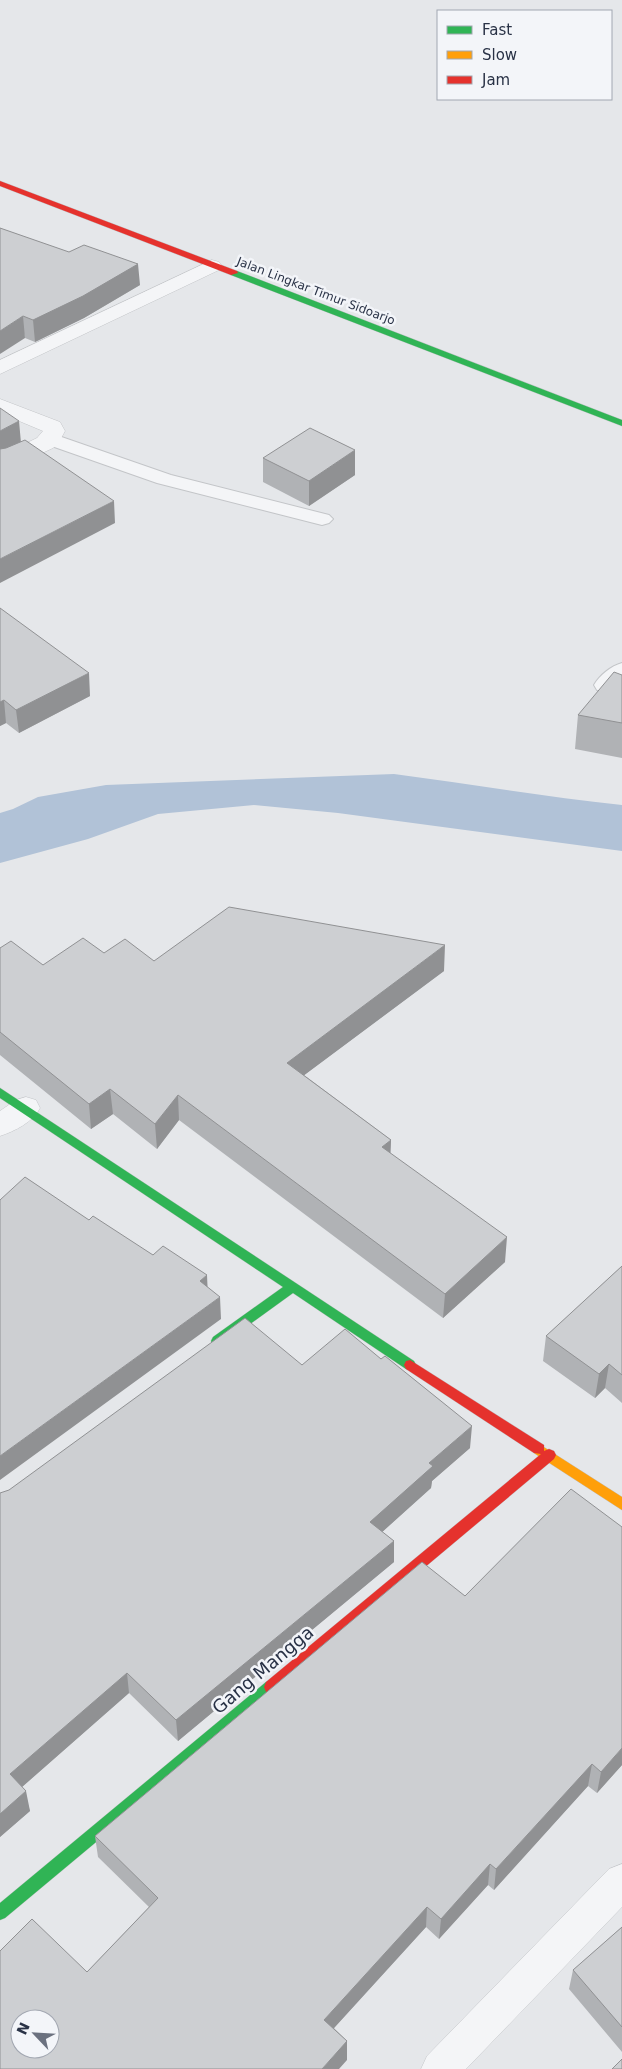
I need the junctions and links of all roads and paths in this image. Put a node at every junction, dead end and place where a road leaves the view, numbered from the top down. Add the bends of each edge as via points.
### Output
1 (0, 183) edge
2 (212, 266) junction
3 (0, 368) edge
4 (0, 405) edge
5 (622, 423) edge
6 (50, 440) junction
7 (0, 464) edge
8 (322, 519) dead end
9 (622, 670) edge
10 (605, 684) edge
11 (0, 1092) edge
12 (26, 1108) junction
13 (0, 1125) edge
14 (292, 1287) junction
15 (205, 1350) edge
16 (549, 1455) junction
17 (622, 1504) edge
18 (622, 1881) edge
19 (0, 1913) edge
20 (440, 2069) edge

1 - 2 street, Jalan Lingkar Timur Sidoarjo
2 - 3 street
2 - 5 street, Jalan Lingkar Timur Sidoarjo
4 - 6 street via 52,427 54,431
6 - 7 street
6 - 8 lane via 164,479
9 - 10 lane
11 - 12 street
12 - 13 street
12 - 14 street
14 - 15 street
14 - 16 street
16 - 17 street
16 - 19 street, Gang Mangga
18 - 20 street

